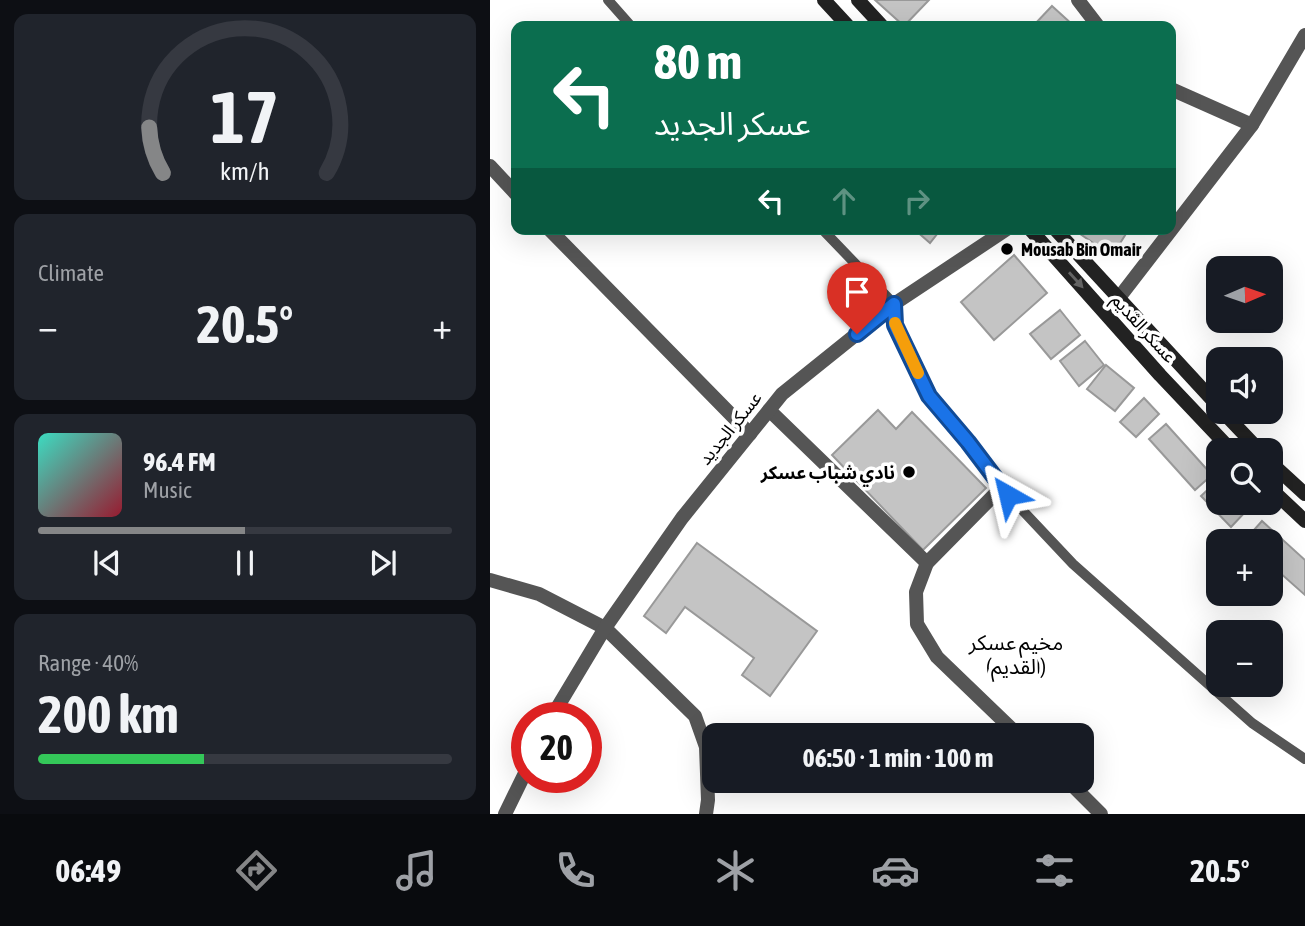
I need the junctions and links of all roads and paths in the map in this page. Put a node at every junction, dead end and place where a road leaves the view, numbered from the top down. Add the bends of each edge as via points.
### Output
1 (608, 0) edge
2 (824, 0) edge
3 (858, 0) edge
4 (1078, 0) edge
5 (627, 21) edge
6 (843, 21) edge
7 (877, 21) edge
8 (1094, 21) edge
9 (1305, 35) edge
10 (1176, 91) edge
11 (1252, 125) junction
12 (490, 166) edge
13 (511, 189) edge
14 (1176, 224) edge
15 (555, 235) edge
16 (828, 235) edge
17 (998, 235) edge
18 (1035, 235) edge
19 (1060, 235) edge
20 (1167, 235) edge
21 (1118, 299) junction
22 (894, 304) junction
23 (1206, 394) edge
24 (769, 410) junction
25 (1235, 424) edge
26 (750, 434) junction
27 (1220, 438) edge
28 (1248, 438) edge
29 (1283, 474) edge
30 (1002, 488) junction
31 (1305, 494) edge
32 (1283, 500) edge
33 (1305, 521) edge
34 (928, 563) junction
35 (490, 580) edge
36 (604, 628) junction
37 (560, 702) edge
38 (1006, 723) edge
39 (1305, 759) edge
40 (515, 793) edge
41 (1079, 793) edge
42 (505, 814) edge
43 (706, 814) edge
44 (1101, 814) edge

1 - 5 lane
2 - 6 street
3 - 7 street
4 - 8 street
9 - 11 street
10 - 11 street
11 - 14 street
12 - 13 street
15 - 26 street
16 - 22 lane
17 - 22 street, عسكر الجديد
18 -> 27 street, عسكر القديم
19 - 21 street, عسكر القديم
20 - 21 street
21 - 23 street, عسكر القديم
22 - 24 street, عسكر الجديد via 782,394
22 - 30 lane via 895,325 929,396
24 - 26 street, عسكر الجديد
24 - 34 street
25 - 28 street
26 - 36 street, عسكر الجديد via 682,518
29 - 31 street
30 - 34 street
30 - 39 lane via 1073,564 1252,723
32 - 33 street
34 - 38 street via 916,592 917,624 937,657
35 - 36 street via 538,594
36 - 37 street, عسكر الجديد
36 - 43 street via 695,716 706,747
40 - 42 street
41 - 44 street

